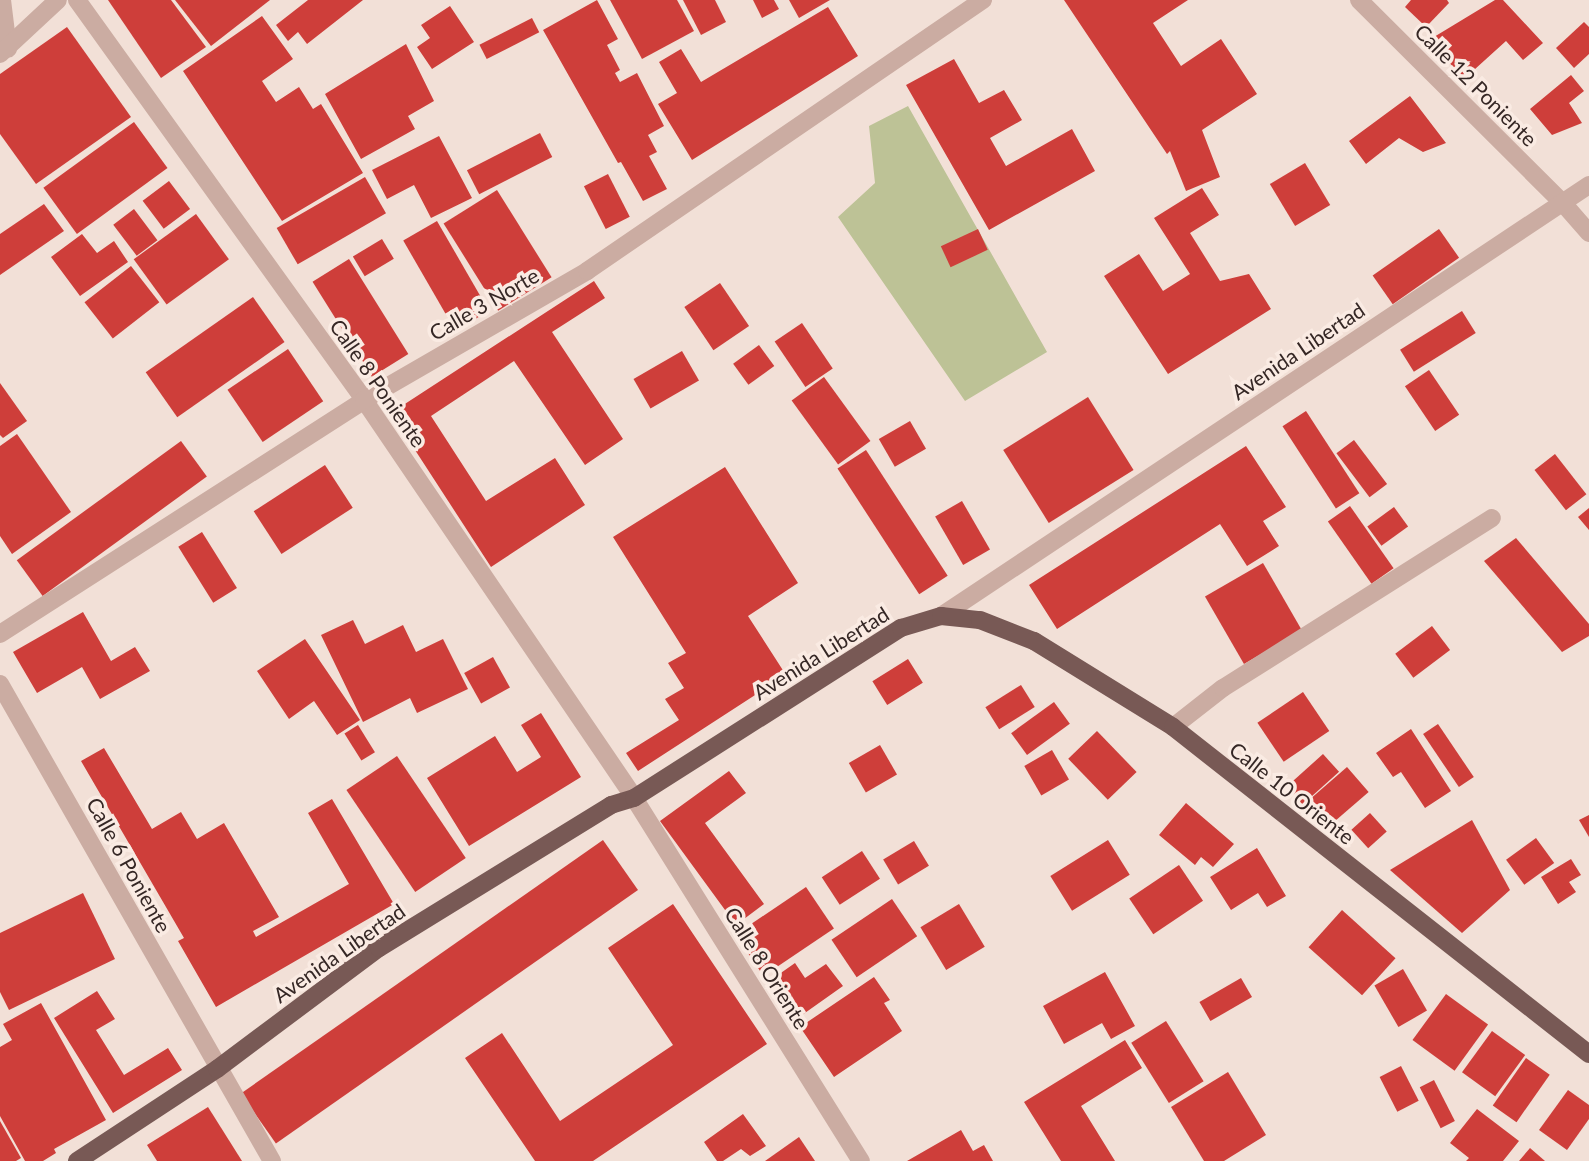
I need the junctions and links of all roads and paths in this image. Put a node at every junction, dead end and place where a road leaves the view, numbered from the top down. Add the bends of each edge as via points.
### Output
1 (2, 0) edge
2 (58, 0) edge
3 (77, 0) edge
4 (983, 0) edge
5 (1359, 0) edge
6 (4, 51) edge
7 (1589, 185) edge
8 (1562, 202) junction
9 (1589, 233) edge
10 (364, 400) junction
11 (1492, 518) dead end
12 (941, 616) junction
13 (0, 635) edge
14 (0, 684) edge
15 (1172, 727) junction
16 (634, 799) junction
17 (1589, 1054) edge
18 (217, 1069) junction
19 (77, 1161) edge
20 (272, 1161) edge
21 (861, 1161) edge

1 - 6 street
2 - 6 street
3 - 10 street, Calle 8 Poniente
4 - 10 street, Calle 3 Norte via 587,271
5 - 8 street, Calle 12 Poniente
7 - 8 street, Avenida Libertad
8 - 9 street, Calle 12 Poniente
8 - 12 street, Avenida Libertad
10 - 13 street, Calle 3 Norte
10 - 16 street, Calle 8 Poniente
11 - 15 street via 1223,688
12 - 15 main road, Calle 10 Oriente via 980,620 1034,641
12 - 16 main road, Avenida Libertad via 901,628
14 - 18 street, Calle 6 Poniente
15 - 17 main road, Calle 10 Oriente
16 - 18 main road, Avenida Libertad via 611,806 379,948
16 - 21 street, Calle 8 Oriente
18 - 19 main road, Avenida Libertad
18 - 20 street, Calle 6 Poniente

